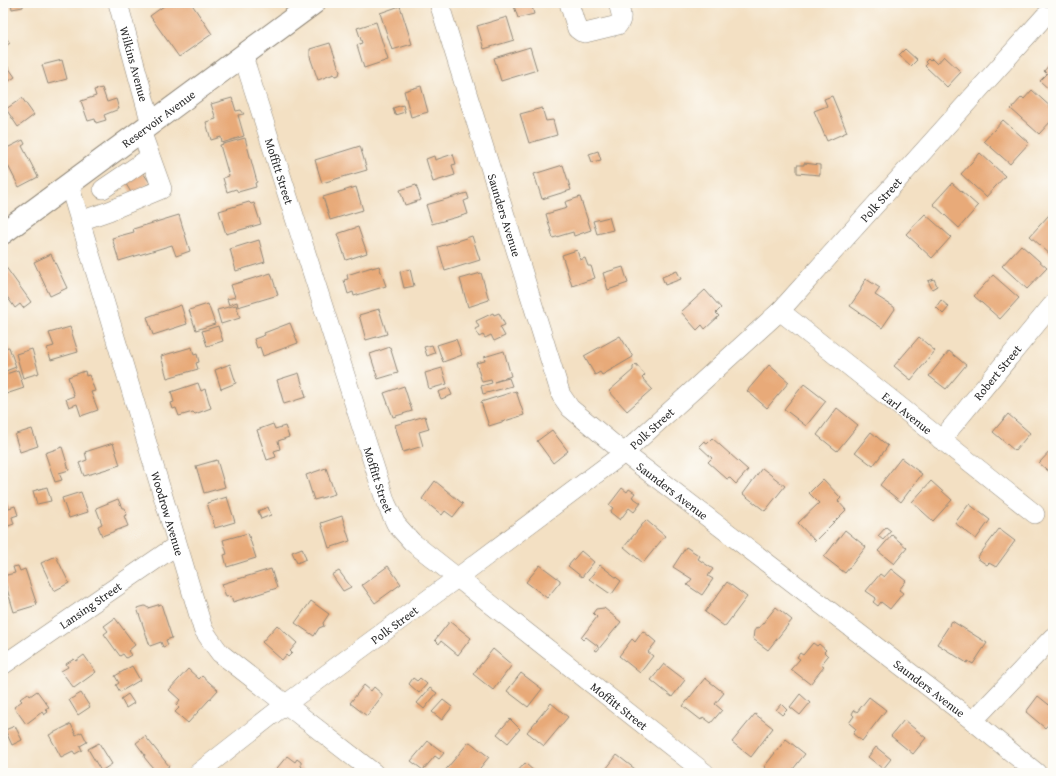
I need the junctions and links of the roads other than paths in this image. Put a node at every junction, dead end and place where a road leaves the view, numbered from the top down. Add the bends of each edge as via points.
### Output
1 (118, 3) edge
2 (314, 3) edge
3 (439, 3) edge
4 (569, 3) edge
5 (618, 3) edge
6 (1046, 16) dead end
7 (242, 56) junction
8 (146, 128) junction
9 (150, 157) junction
10 (94, 165) junction
11 (69, 184) junction
12 (103, 189) junction
13 (109, 211) junction
14 (80, 221) junction
15 (4, 231) edge
16 (1053, 304) edge
17 (780, 311) junction
18 (942, 440) junction
19 (624, 453) junction
20 (1035, 514) dead end
21 (177, 545) junction
22 (457, 578) junction
23 (1053, 638) edge
24 (3, 665) edge
25 (286, 704) junction
26 (973, 721) junction
27 (198, 773) edge
28 (374, 773) edge
29 (705, 773) edge
30 (1037, 773) edge

1 - 8 street, Wilkins Avenue
2 - 7 main road, Reservoir Avenue
3 - 19 street, Saunders Avenue via 561,395 570,408
4 - 5 street via 577,28 585,33 618,25 621,15
6 - 17 street, Polk Street
7 - 8 main road, Reservoir Avenue
7 - 22 street, Moffitt Street via 386,503 396,524 412,542
8 - 9 street, Wilkins Avenue
8 - 10 main road, Reservoir Avenue
9 - 12 street
9 - 13 street, Wilkins Avenue via 162,188
10 - 11 main road, Reservoir Avenue
10 - 12 street
11 - 14 street, Woodrow Avenue
11 - 15 main road, Reservoir Avenue
12 - 13 street
13 - 14 street
14 - 21 street, Woodrow Avenue
16 - 18 street, Robert Street
17 - 18 street, Earl Avenue
17 - 19 street, Polk Street
18 - 20 street, Earl Avenue
19 - 22 street, Polk Street
19 - 26 street, Saunders Avenue
21 - 24 street, Lansing Street
21 - 25 street, Woodrow Avenue via 198,616 211,641 220,653
22 - 25 street, Polk Street
22 - 29 street, Moffitt Street
23 - 26 street
25 - 27 street, Polk Street
25 - 28 street, Woodrow Avenue
26 - 30 street, Saunders Avenue

